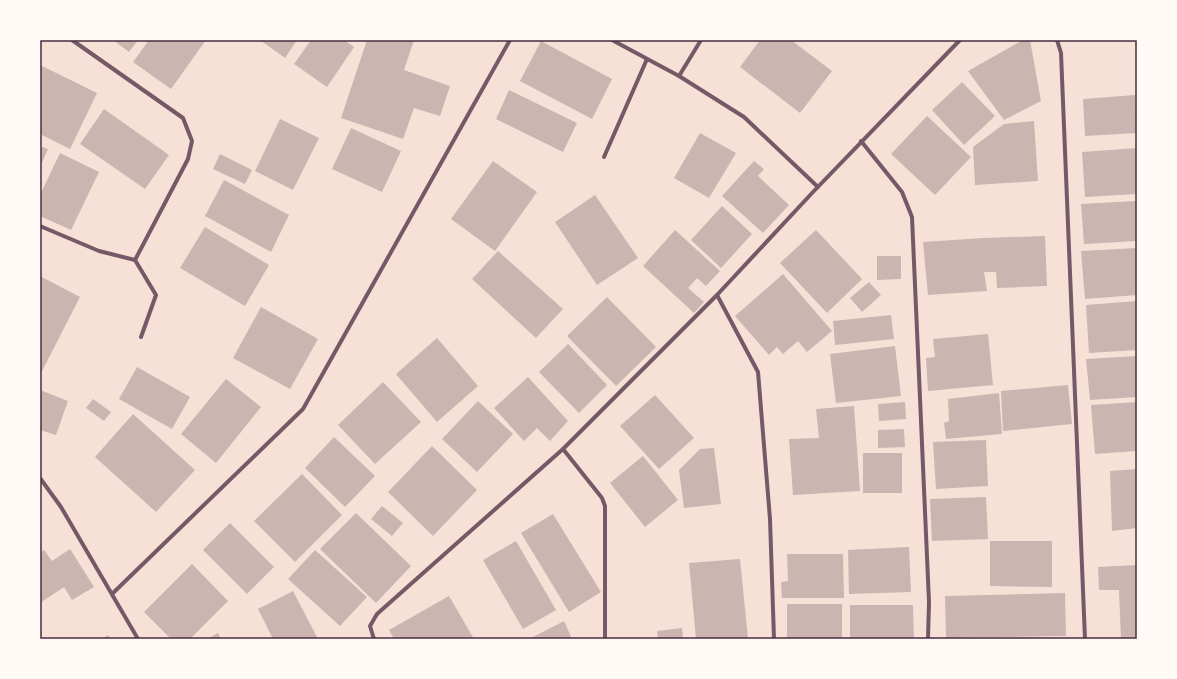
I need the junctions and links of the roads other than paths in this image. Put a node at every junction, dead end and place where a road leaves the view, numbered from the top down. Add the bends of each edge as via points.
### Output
1 (72, 40) edge
2 (510, 40) edge
3 (612, 40) edge
4 (701, 40) edge
5 (960, 40) edge
6 (1057, 40) edge
7 (646, 59) junction
8 (679, 76) junction
9 (861, 141) junction
10 (604, 157) dead end
11 (818, 187) junction
12 (40, 226) edge
13 (135, 260) junction
14 (717, 294) junction
15 (141, 337) dead end
16 (563, 448) junction
17 (40, 478) edge
18 (113, 593) junction
19 (138, 639) edge
20 (374, 639) edge
21 (605, 639) edge
22 (774, 639) edge
23 (928, 639) edge
24 (1085, 639) edge

1 - 13 street via 183,118 192,141 188,160
2 - 18 street via 303,409
3 - 7 street
4 - 8 street
5 - 9 street
6 - 24 street via 1061,53
7 - 8 street
7 - 10 street
8 - 11 street via 744,117
9 - 11 street
9 - 23 street via 902,192 912,217
11 - 14 street
12 - 13 street via 99,251
13 - 15 street via 156,295
14 - 16 street
14 - 22 street via 758,372 770,519
16 - 20 street via 377,614 370,626
16 - 21 street via 602,498 605,506
17 - 18 street via 62,507
18 - 19 street

